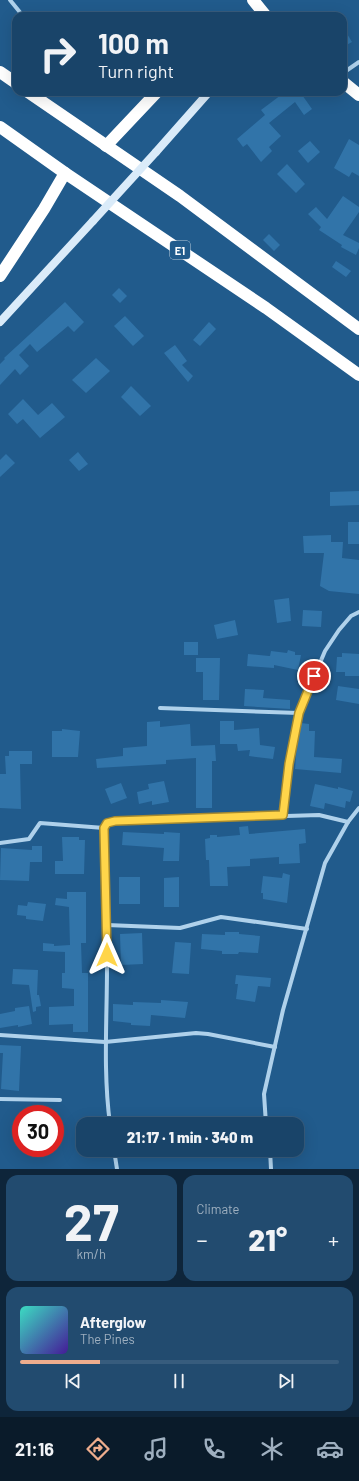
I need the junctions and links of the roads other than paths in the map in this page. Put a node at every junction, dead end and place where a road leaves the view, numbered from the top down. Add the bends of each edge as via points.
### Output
1 (10, 0) edge
2 (253, 0) edge
3 (20, 12) edge
4 (263, 12) edge
5 (359, 62) edge
6 (347, 70) edge
7 (0, 72) edge
8 (12, 80) edge
9 (347, 85) edge
10 (359, 95) edge
11 (34, 96) edge
12 (153, 96) edge
13 (205, 96) edge
14 (0, 128) edge
15 (106, 146) junction
16 (65, 173) junction
17 (0, 276) edge
18 (0, 322) edge
19 (359, 329) edge
20 (359, 375) edge
21 (359, 612) edge
22 (160, 708) dead end
23 (299, 713) junction
24 (359, 808) edge
25 (283, 815) junction
26 (348, 822) junction
27 (104, 828) junction
28 (0, 842) edge
29 (107, 925) junction
30 (306, 929) junction
31 (0, 1035) edge
32 (105, 1042) junction
33 (275, 1048) junction
34 (0, 1099) edge
35 (60, 1100) dead end
36 (109, 1117) edge
37 (266, 1117) edge
38 (115, 1157) edge
39 (270, 1157) edge
40 (117, 1169) edge
41 (271, 1169) edge

1 - 3 street
2 - 4 highway
5 - 6 street
7 - 8 highway
9 - 10 highway
11 - 15 highway
12 - 15 highway
13 - 18 main road, bridge
14 - 16 highway, E1
15 - 19 highway via 180,196
16 - 17 highway
16 - 20 highway, E1 via 266,308
21 - 23 street via 351,616 325,651
22 - 23 street
23 - 25 street
24 - 26 street
25 - 26 street via 319,816
25 - 27 street via 115,821 107,823
26 - 30 street via 325,863
27 - 28 street via 40,823 29,839
27 - 29 street
29 - 30 street via 180,928 221,917
29 - 32 street
30 - 33 street
31 - 32 street
32 - 33 street via 196,1033
32 - 36 street
33 - 37 street via 264,1094
34 - 35 street
38 - 40 street
39 - 41 street

